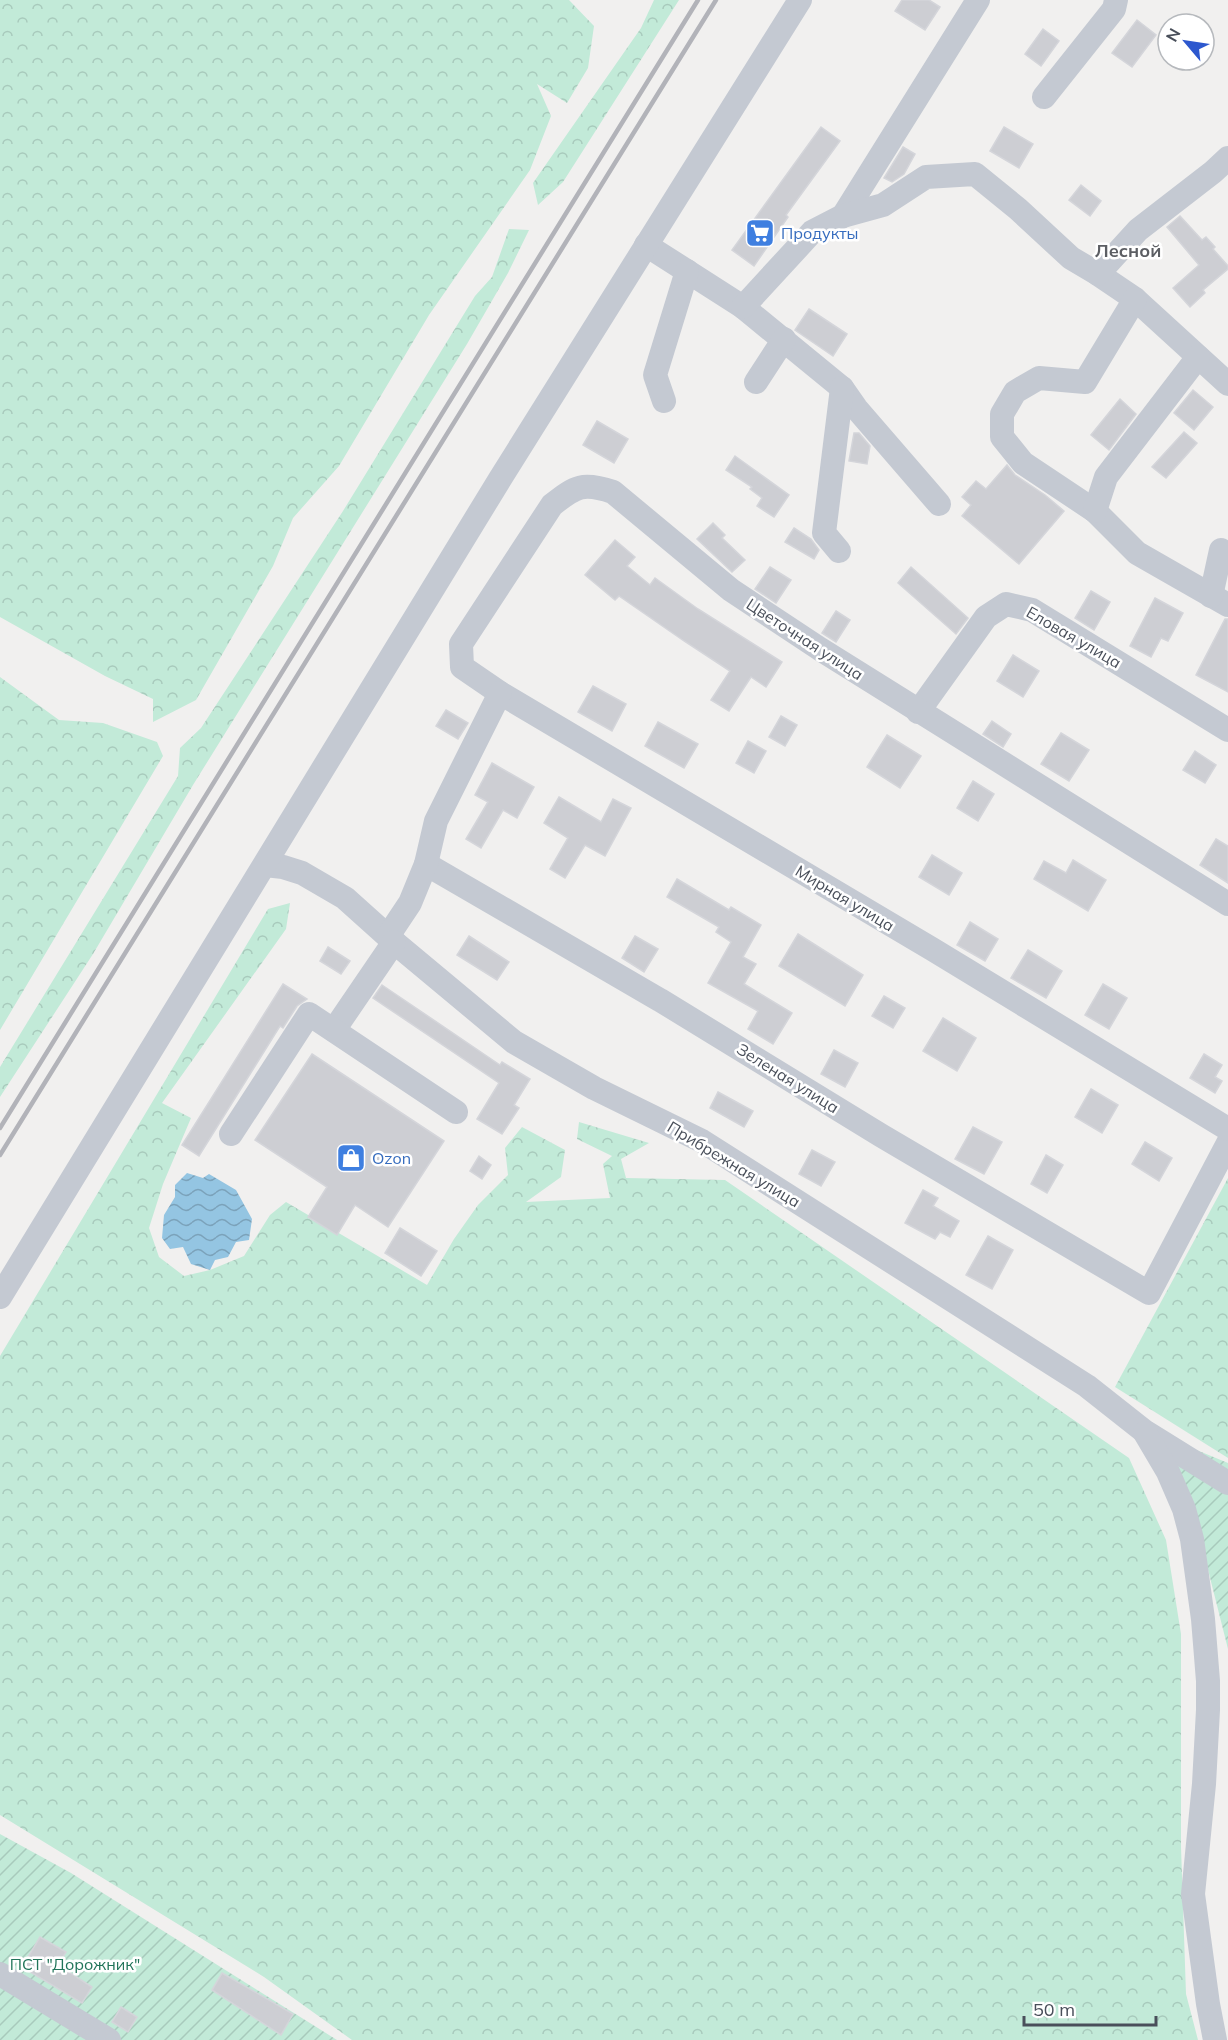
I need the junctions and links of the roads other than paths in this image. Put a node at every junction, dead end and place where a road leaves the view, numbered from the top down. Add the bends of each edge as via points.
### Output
1 (800, 0) edge
2 (978, 0) edge
3 (1116, 0) edge
4 (1044, 97) dead end
5 (1228, 158) edge
6 (843, 216) junction
7 (646, 244) junction
8 (687, 271) junction
9 (1098, 274) junction
10 (1135, 299) junction
11 (743, 307) junction
12 (784, 339) junction
13 (1198, 357) junction
14 (756, 382) dead end
15 (1228, 384) edge
16 (842, 388) junction
17 (664, 401) dead end
18 (939, 504) dead end
19 (1095, 511) junction
20 (1221, 550) dead end
21 (839, 551) dead end
22 (1220, 600) edge
23 (462, 667) joint
24 (500, 693) junction
25 (918, 712) junction
26 (1228, 730) edge
27 (426, 864) junction
28 (265, 865) junction
29 (1228, 904) edge
30 (391, 939) junction
31 (334, 1030) junction
32 (456, 1112) dead end
33 (1228, 1129) edge
34 (231, 1134) dead end
35 (1228, 1143) edge
36 (0, 1297) edge
37 (1144, 1431) junction
38 (1228, 1483) edge
39 (1218, 1680) edge
40 (0, 1974) edge
41 (109, 2040) edge
42 (1215, 2040) edge

1 - 7 street
2 - 6 street
3 - 4 street via 1114,9
5 - 9 street via 1138,230
6 - 9 street via 883,205 926,177 975,174 1071,258
6 - 11 street via 812,232
7 - 8 street
7 - 28 street
8 - 11 street
8 - 17 street via 655,375
9 - 10 street
10 - 13 street
10 - 19 street via 1085,382 1039,378 1015,392 1002,414 1002,436 1023,462
11 - 12 street
12 - 14 street
12 - 16 street
13 - 15 street
13 - 19 street via 1106,477
16 - 18 street
16 - 21 street via 824,533
19 - 22 street via 1137,552
20 - 22 street
23 - 24 street, Мирная улица
23 - 25 street, Цветочная улица via 461,644 552,505 572,489 594,486 613,492 731,590
24 - 27 street via 436,821
24 - 33 street, Мирная улица
25 - 26 street, Еловая улица via 986,617 1006,604 1032,610
25 - 29 street, Цветочная улица
27 - 30 street
27 - 35 street, Зеленая улица via 1149,1293
28 - 30 street, Прибрежная улица via 302,873 328,887
28 - 36 street
30 - 31 street
30 - 37 street, Прибрежная улица via 514,1042 594,1088 702,1142 1087,1386
31 - 32 street
31 - 34 street via 309,1014
37 - 38 street
37 - 39 street via 1184,1509
39 - 42 street via 1193,1894
40 - 41 street

